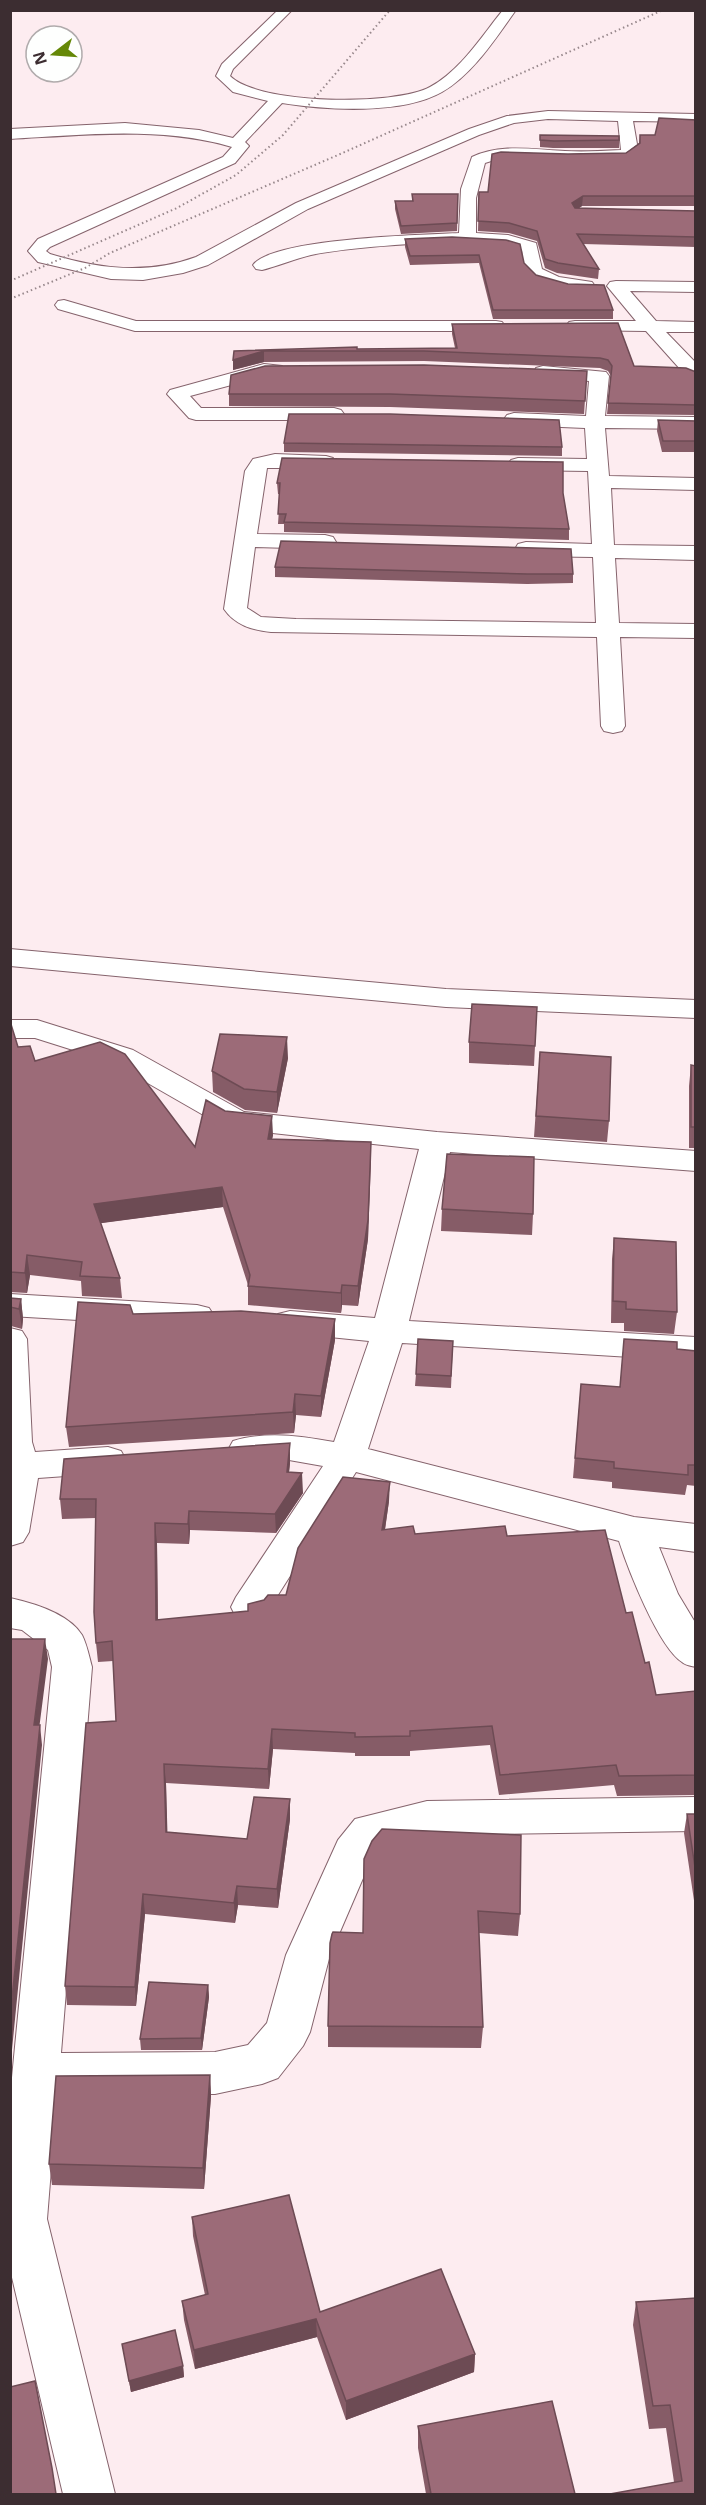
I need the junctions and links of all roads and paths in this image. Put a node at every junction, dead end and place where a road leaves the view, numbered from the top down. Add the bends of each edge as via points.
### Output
1 (286, 10) edge
2 (510, 10) edge
3 (278, 99) junction
4 (625, 116) junction
5 (696, 118) edge
6 (474, 132) junction
7 (10, 134) edge
8 (236, 143) junction
9 (501, 153) junction
10 (468, 238) junction
11 (262, 265) dead end
12 (616, 286) junction
13 (696, 287) edge
14 (64, 305) dead end
15 (519, 326) edge
16 (555, 326) edge
17 (651, 326) junction
18 (696, 327) edge
19 (297, 370) edge
20 (524, 372) edge
21 (696, 375) edge
22 (356, 415) edge
23 (492, 418) edge
24 (595, 422) junction
25 (696, 423) edge
26 (340, 462) edge
27 (496, 464) edge
28 (599, 473) junction
29 (696, 484) edge
30 (244, 540) junction
31 (340, 543) edge
32 (507, 548) edge
33 (603, 551) junction
34 (696, 553) edge
35 (609, 629) junction
36 (696, 631) edge
37 (613, 726) dead end
38 (10, 957) edge
39 (696, 1009) edge
40 (10, 1029) edge
41 (437, 1141) junction
42 (696, 1161) edge
43 (10, 1305) edge
44 (223, 1317) edge
45 (258, 1319) edge
46 (389, 1331) junction
47 (10, 1340) edge
48 (696, 1349) edge
49 (208, 1453) edge
50 (347, 1457) junction
51 (138, 1458) edge
52 (16, 1466) edge
53 (634, 1531) junction
54 (10, 1532) edge
55 (696, 1538) edge
56 (250, 1607) edge
57 (10, 1613) edge
58 (696, 1652) edge
59 (696, 1814) edge
60 (36, 2074) junction
61 (17, 2219) edge
62 (89, 2494) edge

1 - 3 street via 227,67 223,76 233,87
2 - 3 street via 463,68 434,91 409,100 380,102
3 - 8 street
4 - 5 street
4 - 6 street via 526,116
4 - 9 street via 630,150 625,155
6 - 8 street via 302,206 183,268 143,275 111,274 44,258 37,251 44,243 89,221 229,160 241,146
6 - 9 street
7 - 8 street via 125,128
9 - 10 street via 478,160 473,170 466,208
10 - 11 street via 348,245 286,255
10 - 12 street via 530,247 532,267 548,279 576,286
12 - 13 street
12 - 17 street
14 - 15 street via 135,326
16 - 17 street
17 - 18 street
17 - 21 street
19 - 22 street via 264,370 177,394 196,414
20 - 24 street via 599,376
23 - 24 street
24 - 25 street
24 - 28 street
26 - 30 street via 260,463 255,471
27 - 28 street
28 - 29 street
28 - 33 street
30 - 31 street
30 - 35 street via 235,609 243,619 258,624
32 - 33 street
33 - 34 street
33 - 35 street
35 - 36 street
35 - 37 street
38 - 39 street via 446,998
40 - 41 street via 37,1029 122,1056 237,1121
41 - 42 street
41 - 46 street
43 - 44 street
45 - 46 street
46 - 48 street
46 - 50 street
47 - 52 street
49 - 50 street via 289,1448
50 - 53 street
50 - 56 street
51 - 52 street
52 - 54 street
53 - 55 street
53 - 58 street via 654,1587
57 - 60 street via 33,1618 66,1642 72,1667
59 - 60 street via 427,1818 370,1830 353,1852 308,1955 287,2032 262,2063 215,2073
60 - 61 street
61 - 62 street

